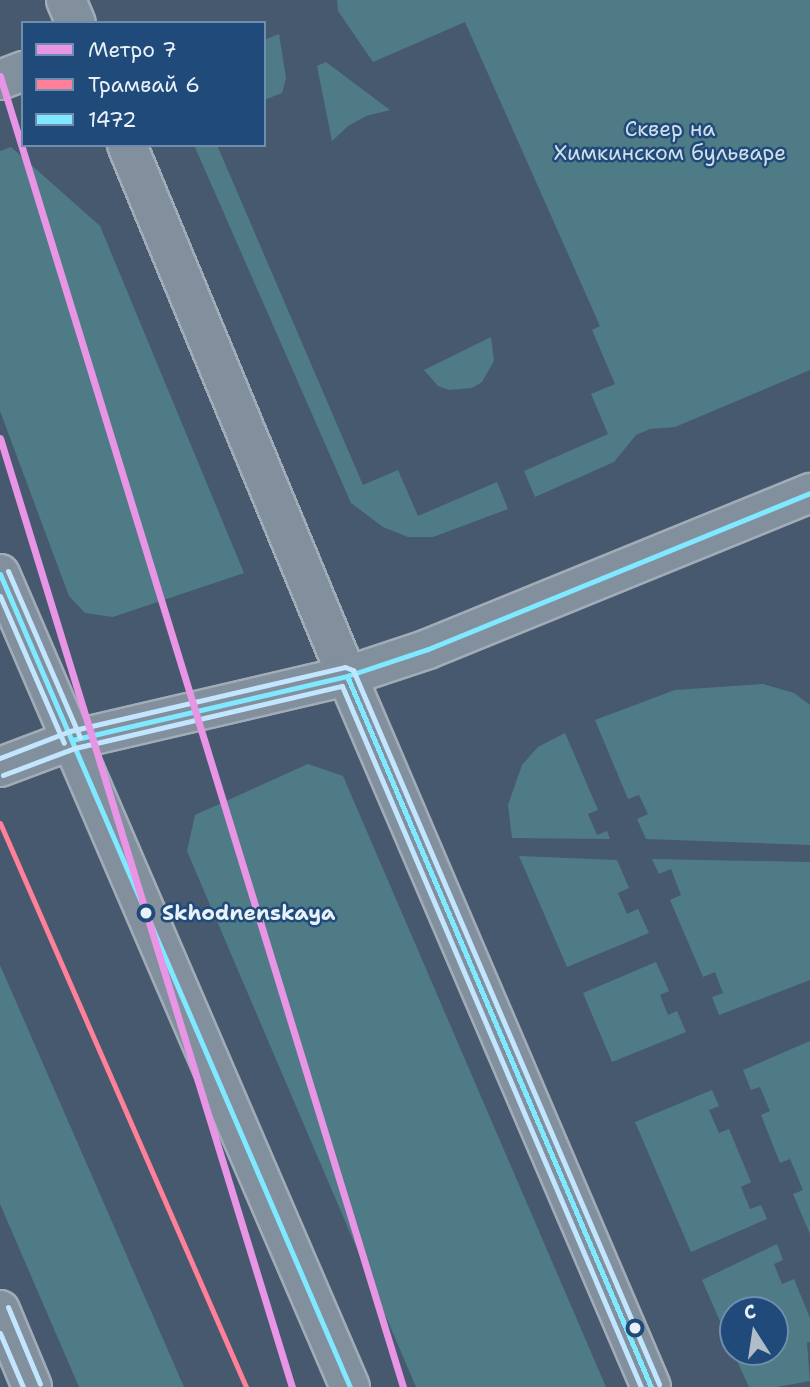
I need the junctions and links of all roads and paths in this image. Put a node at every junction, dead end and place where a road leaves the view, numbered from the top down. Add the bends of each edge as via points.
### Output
1 (66, 0) edge
2 (75, 21) edge
3 (21, 72) edge
4 (0, 80) edge
5 (128, 147) edge
6 (810, 493) edge
7 (0, 574) edge
8 (347, 676) junction
9 (72, 740) junction
10 (0, 767) edge
11 (0, 1310) edge
12 (32, 1387) edge
13 (350, 1387) edge
14 (651, 1387) edge

1 - 2 main road
3 - 4 main road
5 - 8 main road
6 - 8 main road via 428,649
7 - 9 main road
8 - 9 main road
8 - 14 main road
9 - 10 main road
9 - 13 main road
11 - 12 main road

